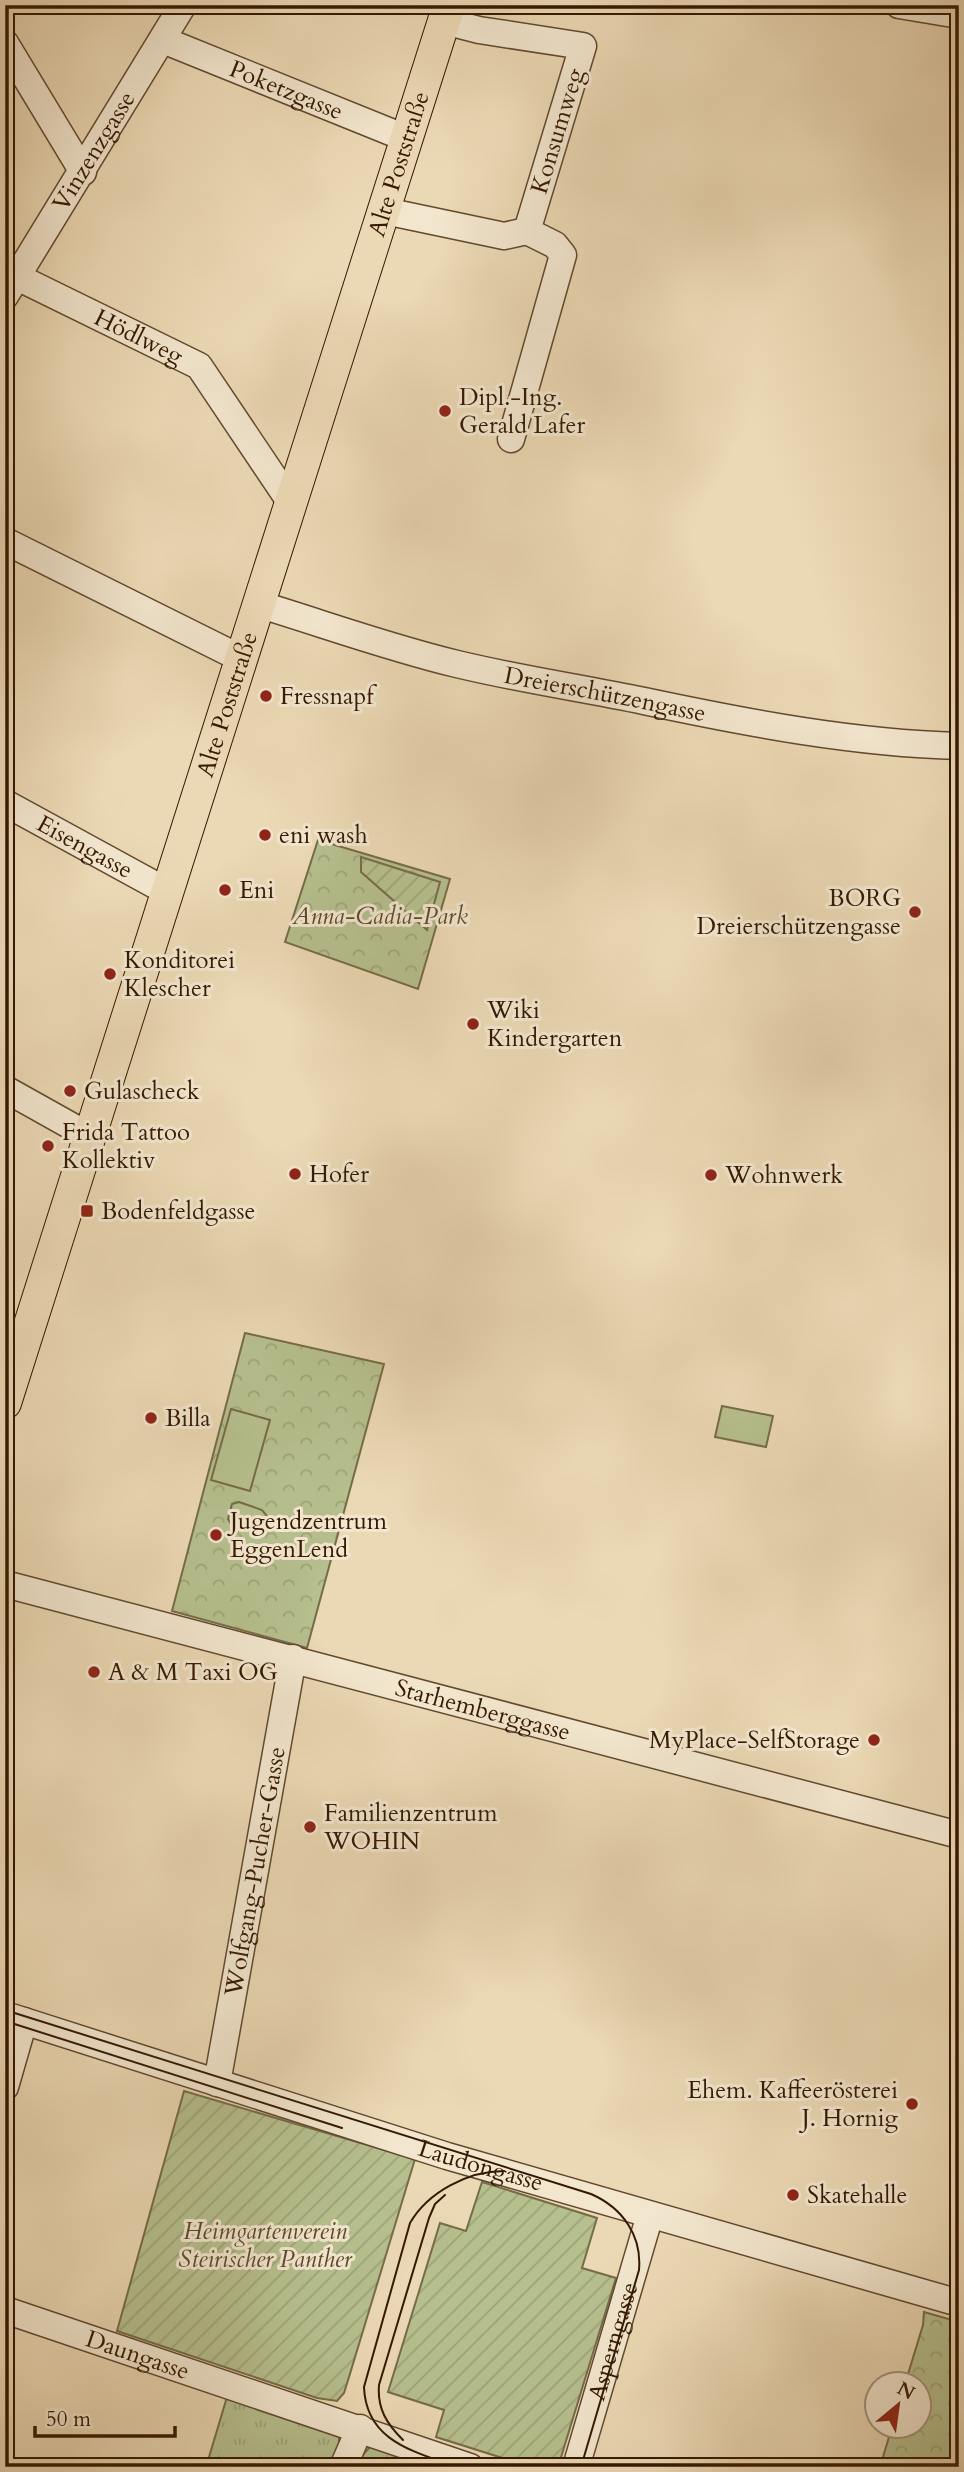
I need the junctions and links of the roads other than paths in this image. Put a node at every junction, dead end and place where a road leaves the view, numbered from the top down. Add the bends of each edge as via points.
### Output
1 (183, 5) edge
2 (899, 5) edge
3 (447, 13) edge
4 (959, 15) edge
5 (163, 40) junction
6 (5, 43) edge
7 (408, 139) junction
8 (83, 172) junction
9 (385, 211) junction
10 (527, 231) junction
11 (9, 281) edge
12 (511, 439) dead end
13 (291, 503) junction
14 (5, 541) edge
15 (258, 604) junction
16 (242, 659) junction
17 (959, 746) edge
18 (5, 803) edge
19 (166, 891) junction
20 (5, 1089) edge
21 (89, 1136) junction
22 (5, 1403) edge
23 (5, 1584) edge
24 (293, 1658) junction
25 (959, 1835) edge
26 (15, 2018) edge
27 (217, 2084) junction
28 (5, 2087) edge
29 (650, 2215) junction
30 (959, 2303) edge
31 (5, 2310) edge
32 (360, 2428) junction
33 (343, 2467) edge
34 (470, 2467) edge
35 (576, 2467) edge

1 - 5 street, Vinzenzgasse
2 - 4 street
3 - 7 main road, Alte Poststraße
3 - 10 street, Konsumweg via 479,30 583,46
5 - 7 street, Poketzgasse
5 - 8 street, Vinzenzgasse
6 - 8 street
7 - 9 main road, Alte Poststraße
8 - 11 street, Vinzenzgasse
9 - 10 street via 504,236
9 - 13 main road, Alte Poststraße
10 - 12 street via 563,255
11 - 13 street, Hödlweg via 199,366
13 - 15 main road, Alte Poststraße
14 - 16 street
15 - 16 main road, Alte Poststraße
15 - 17 street, Dreierschützengasse via 453,663 537,683 576,686 816,733 897,744
16 - 19 main road, Alte Poststraße
18 - 19 street, Eisengasse
19 - 21 main road, Alte Poststraße
20 - 21 street
21 - 22 main road, Alte Poststraße
23 - 24 street, Starhemberggasse
24 - 25 street, Starhemberggasse
24 - 27 street, Wolfgang-Pucher-Gasse
26 - 27 street, Laudongasse
26 - 28 street
27 - 29 street, Laudongasse
29 - 30 street, Laudongasse
29 - 35 street, Asperngasse
31 - 32 street, Daungasse
32 - 33 street
32 - 34 street, Daungasse

